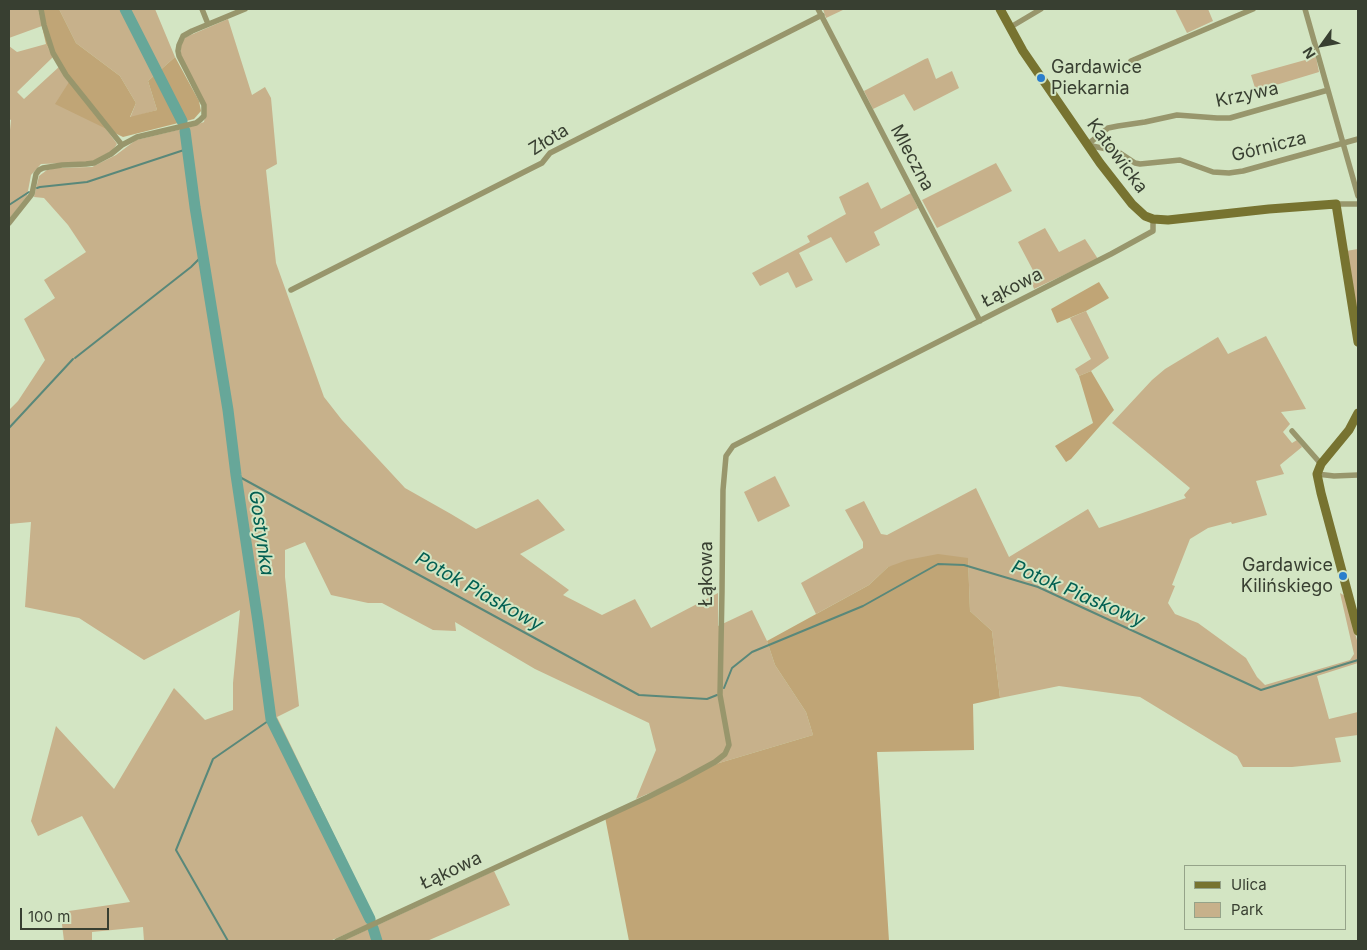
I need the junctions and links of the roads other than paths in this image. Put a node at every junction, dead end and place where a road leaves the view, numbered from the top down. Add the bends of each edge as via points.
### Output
1 (41, 9) edge
2 (202, 9) edge
3 (246, 9) edge
4 (818, 9) edge
5 (1000, 9) edge
6 (1041, 9) edge
7 (1253, 9) edge
8 (1305, 9) edge
9 (822, 15) junction
10 (208, 24) junction
11 (1010, 28) junction
12 (1131, 61) dead end
13 (1328, 90) junction
14 (1358, 139) edge
15 (1343, 143) junction
16 (122, 145) junction
17 (1087, 145) junction
18 (1356, 178) edge
19 (1358, 196) edge
20 (1336, 204) junction
21 (1358, 204) edge
22 (1153, 219) junction
23 (9, 223) edge
24 (291, 290) dead end
25 (980, 321) junction
26 (1358, 342) edge
27 (1358, 413) edge
28 (1292, 431) dead end
29 (1321, 464) junction
30 (1318, 474) junction
31 (1358, 475) edge
32 (1358, 631) edge
33 (337, 941) edge

1 - 16 street via 53,53 66,75
2 - 10 street
3 - 10 street
4 - 9 street, Mleczna
5 - 11 street, Katowicka
6 - 11 street
7 - 12 street
8 - 13 street
9 - 24 street, Złota via 550,153 542,163
9 - 25 street, Mleczna
10 - 16 street via 183,36 178,44 180,56 204,105 204,116 196,123 137,137
11 - 17 street, Katowicka
13 - 15 street
13 - 17 street, Krzywa via 1230,118 1177,116 1108,128
14 - 15 street, Górnicza
15 - 17 street, Górnicza via 1242,171 1220,173 1180,160 1140,164 1118,151
15 - 18 street
16 - 23 street via 94,163 62,164 39,170 32,194
17 - 22 street, Katowicka via 1132,204
18 - 19 street
20 - 21 street
20 - 22 street
20 - 26 street
22 - 25 street, Łąkowa via 1153,231
25 - 33 street, Łąkowa via 733,446 726,456 720,695 729,745 716,762 665,789
27 - 29 street via 1349,430
28 - 29 street
29 - 30 street
30 - 31 street
30 - 32 street

